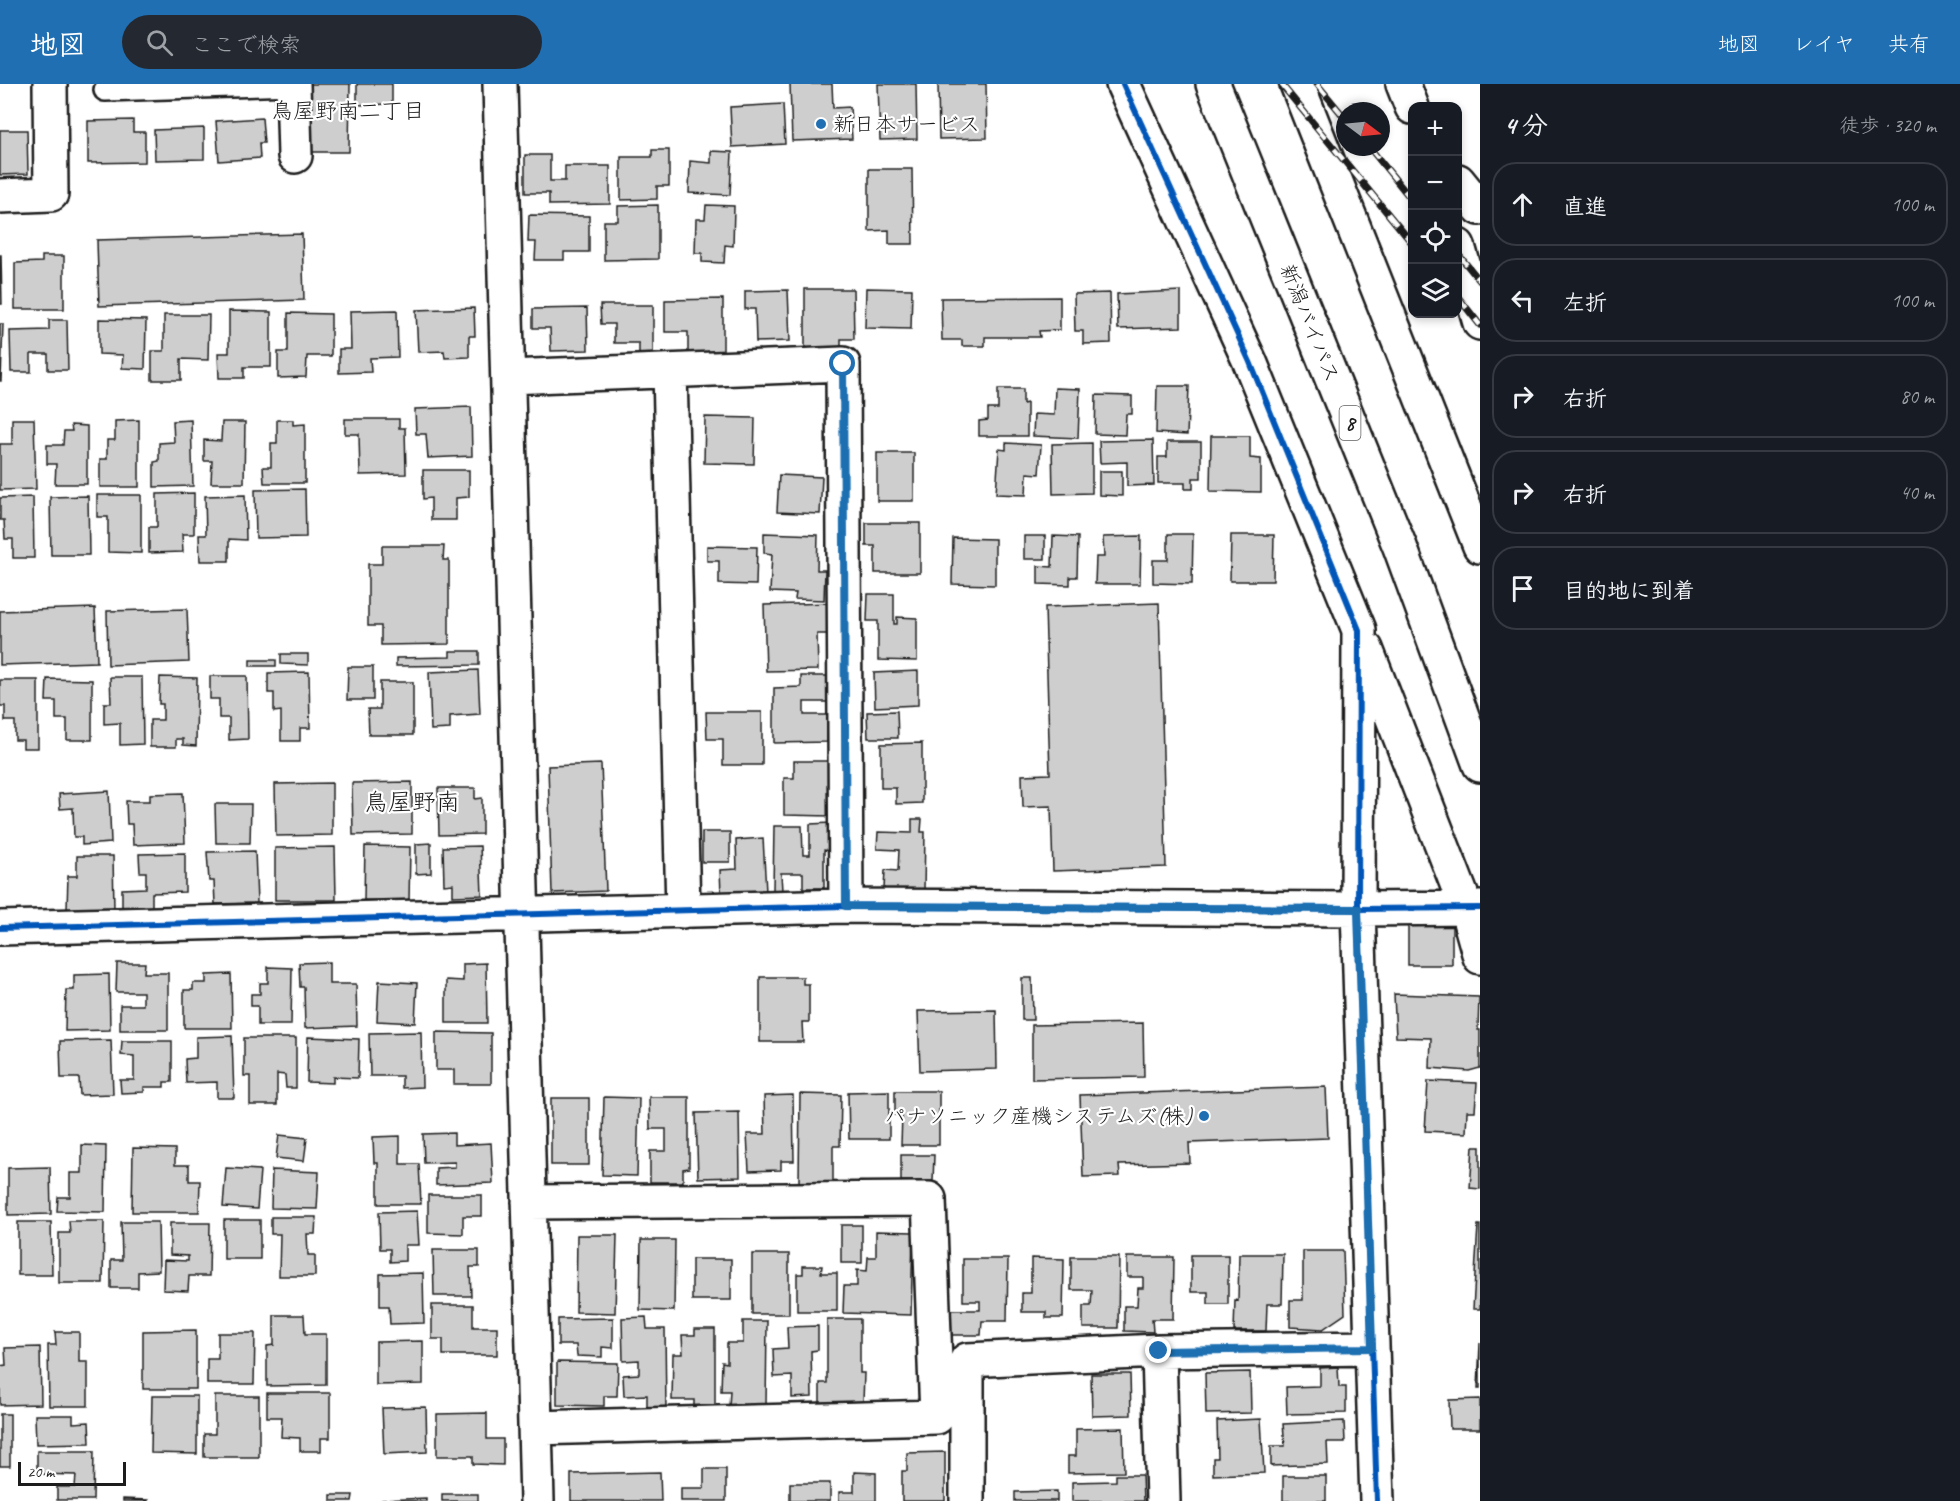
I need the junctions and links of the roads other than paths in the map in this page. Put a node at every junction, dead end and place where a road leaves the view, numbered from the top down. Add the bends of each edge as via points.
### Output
1 (50, 84) edge
2 (293, 84) edge
3 (500, 84) edge
4 (1124, 84) edge
5 (1214, 84) edge
6 (1297, 84) edge
7 (1403, 84) edge
8 (105, 90) dead end
9 (1411, 102) edge
10 (294, 156) dead end
11 (1462, 186) edge
12 (0, 196) edge
13 (1480, 208) edge
14 (1462, 260) edge
15 (1480, 323) edge
16 (670, 371) junction
17 (508, 377) junction
18 (1480, 546) edge
19 (1359, 630) junction
20 (1480, 765) edge
21 (846, 906) junction
22 (1473, 908) edge
23 (1358, 909) junction
24 (683, 911) junction
25 (522, 916) junction
26 (0, 928) edge
27 (1480, 957) edge
28 (529, 1202) junction
29 (1372, 1348) junction
30 (1159, 1351) junction
31 (535, 1428) junction
32 (537, 1501) edge
33 (967, 1501) edge
34 (1163, 1501) edge
35 (1377, 1501) edge

1 - 12 main road via 51,194
2 - 8 lane
2 - 10 main road
3 - 17 main road
4 - 19 main road via 1250,362
5 - 20 main road, 新潟バイパス / 8 via 1400,547
6 - 18 main road
7 - 9 main road
11 - 13 main road
14 - 15 main road
16 - 17 main road
16 - 21 main road via 843,364
16 - 24 main road
17 - 25 main road
19 - 22 main road
19 - 23 main road
21 - 23 main road
21 - 24 main road
22 - 23 main road
22 - 27 main road
23 - 29 main road
24 - 25 main road
25 - 26 main road
25 - 28 main road
28 - 31 main road
28 - 31 main road via 930,1199 937,1417
29 - 30 main road
29 - 35 main road
30 - 33 main road via 967,1360
30 - 34 main road
31 - 32 main road

